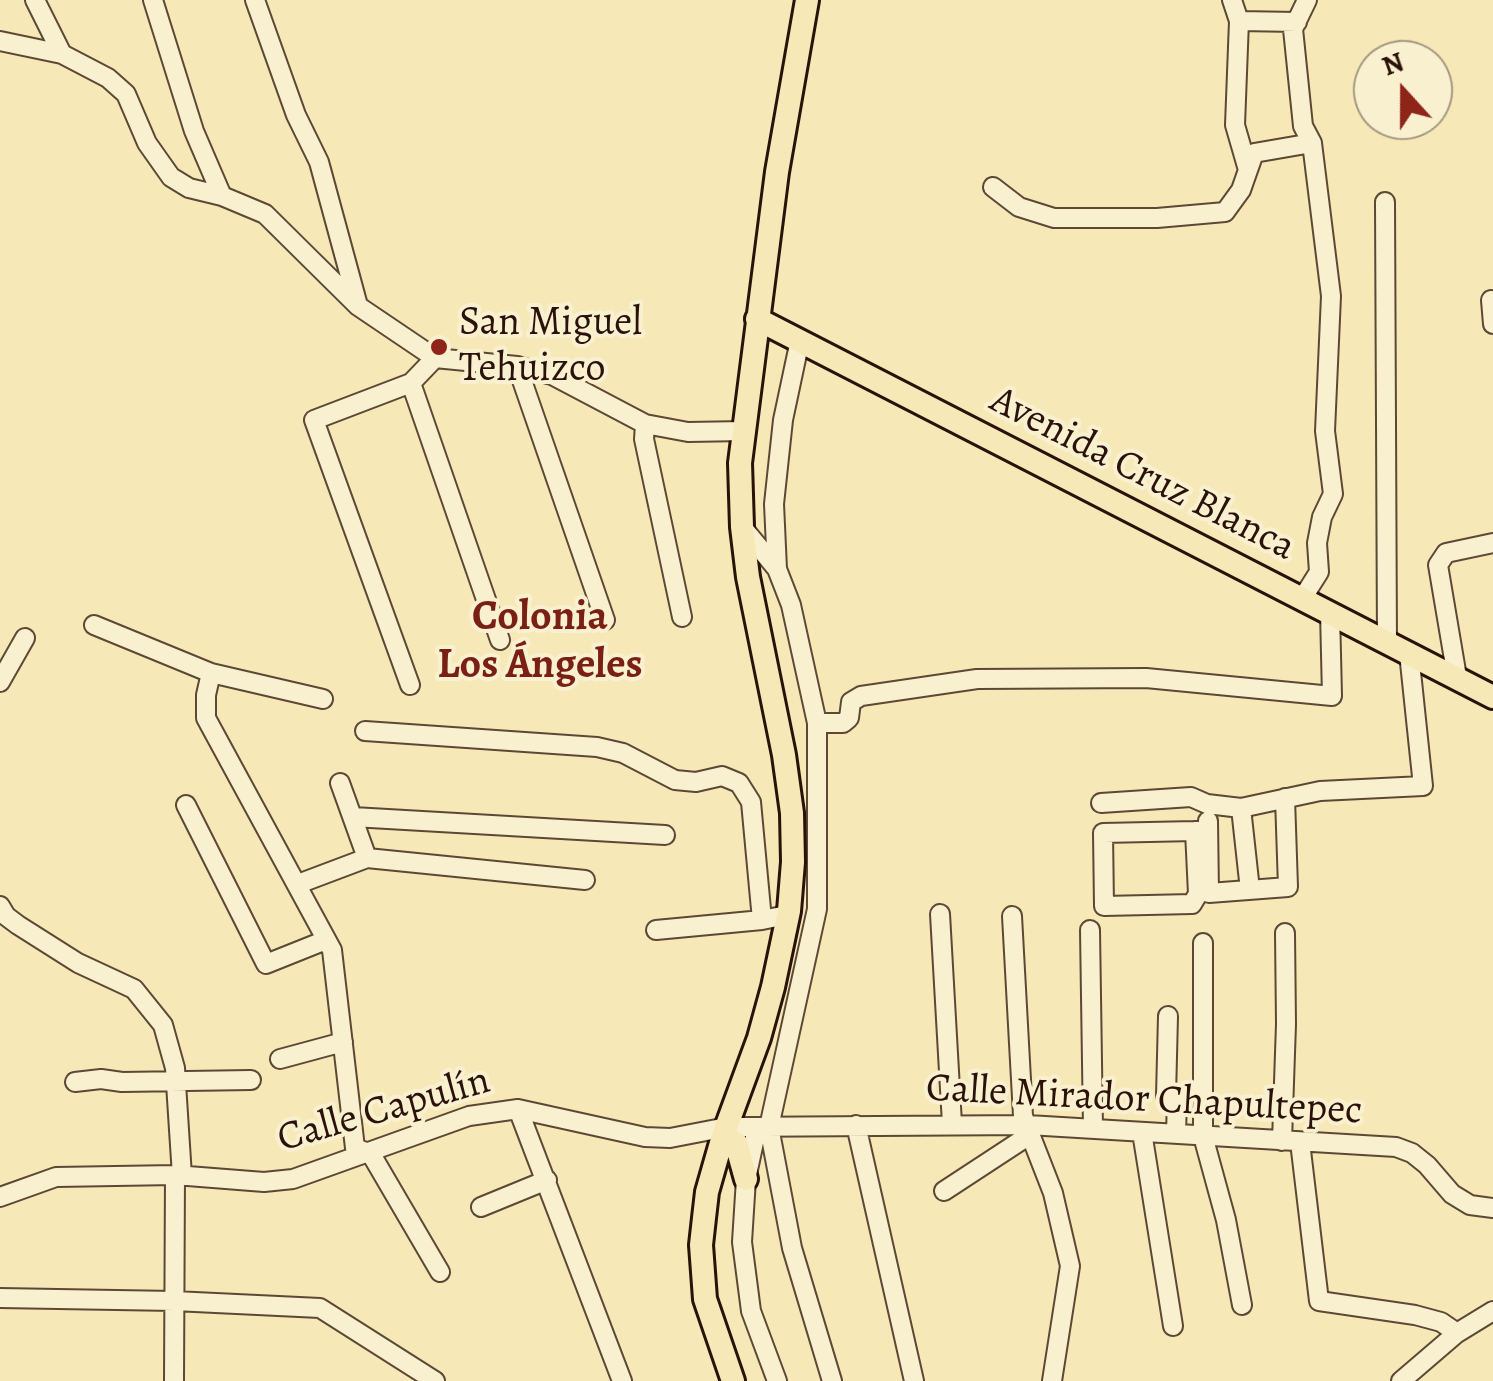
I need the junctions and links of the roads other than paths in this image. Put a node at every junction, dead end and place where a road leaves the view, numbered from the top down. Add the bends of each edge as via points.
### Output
1 (35, 0) edge
2 (154, 0) edge
3 (255, 0) edge
4 (807, 0) edge
5 (1232, 0) edge
6 (1307, 0) edge
7 (1240, 20) junction
8 (1296, 22) junction
9 (0, 42) edge
10 (62, 54) junction
11 (1312, 143) junction
12 (1248, 170) junction
13 (993, 187) dead end
14 (222, 196) junction
15 (1385, 202) dead end
16 (1491, 300) edge
17 (358, 306) junction
18 (757, 319) junction
19 (1493, 324) edge
20 (800, 340) junction
21 (435, 358) junction
22 (517, 366) junction
23 (412, 383) junction
24 (646, 424) junction
25 (744, 431) junction
26 (742, 527) junction
27 (1493, 543) edge
28 (777, 569) junction
29 (1302, 599) junction
30 (1330, 612) junction
31 (682, 617) dead end
32 (605, 620) dead end
33 (94, 625) dead end
34 (25, 638) dead end
35 (500, 640) dead end
36 (1398, 648) junction
37 (212, 673) junction
38 (1457, 677) junction
39 (0, 682) edge
40 (410, 685) dead end
41 (1493, 697) edge
42 (323, 699) dead end
43 (818, 723) junction
44 (364, 731) dead end
45 (340, 783) dead end
46 (1285, 798) junction
47 (1101, 802) dead end
48 (1207, 804) junction
49 (186, 805) dead end
50 (1240, 808) junction
51 (353, 817) junction
52 (1201, 831) junction
53 (665, 835) dead end
54 (368, 858) junction
55 (585, 880) dead end
56 (298, 884) junction
57 (1250, 890) junction
58 (0, 906) edge
59 (789, 911) junction
60 (940, 914) dead end
61 (1012, 916) dead end
62 (762, 920) junction
63 (656, 930) dead end
64 (1090, 930) dead end
65 (1284, 933) dead end
66 (326, 940) junction
67 (1203, 943) dead end
68 (1168, 1016) dead end
69 (343, 1042) junction
70 (280, 1060) dead end
71 (174, 1080) junction
72 (251, 1080) dead end
73 (75, 1082) dead end
74 (518, 1109) junction
75 (952, 1124) junction
76 (856, 1125) junction
77 (763, 1127) junction
78 (1093, 1128) junction
79 (1030, 1129) junction
80 (725, 1131) junction
81 (1142, 1132) junction
82 (1176, 1132) junction
83 (1204, 1136) junction
84 (1292, 1142) junction
85 (371, 1154) junction
86 (179, 1176) junction
87 (746, 1179) junction
88 (547, 1180) junction
89 (944, 1191) dead end
90 (1, 1192) edge
91 (481, 1207) dead end
92 (1493, 1208) edge
93 (440, 1272) dead end
94 (0, 1298) edge
95 (174, 1301) junction
96 (1242, 1305) dead end
97 (1493, 1311) edge
98 (1172, 1326) dead end
99 (1457, 1333) junction
100 (174, 1381) edge
101 (435, 1381) edge
102 (622, 1381) edge
103 (732, 1381) edge
104 (777, 1381) edge
105 (832, 1381) edge
106 (914, 1381) edge
107 (1052, 1381) edge
108 (1401, 1381) edge

1 - 10 street
2 - 14 street via 194,131
3 - 17 street via 320,162
4 - 18 main road
5 - 7 street
6 - 8 street
7 - 8 street
7 - 12 street via 1235,124
8 - 11 street via 1303,126
9 - 10 street
10 - 14 street via 126,94 171,177
11 - 12 street via 1254,154
11 - 29 street via 1331,296 1325,431 1333,494 1320,530 1319,572
12 - 13 street via 1225,212 1157,218 1054,218 1019,207
14 - 17 street via 266,214
15 - 36 street
16 - 19 street
17 - 21 street
18 - 20 main road, Avenida Cruz Blanca
18 - 25 main road
20 - 28 street via 782,420 774,504
20 - 29 main road, Avenida Cruz Blanca
21 - 22 street
21 - 23 street
22 - 24 street via 552,375
22 - 32 street
23 - 35 street
23 - 40 street via 314,420
24 - 25 street
24 - 31 street
25 - 26 main road
26 - 28 street
26 - 59 main road via 792,813
27 - 38 street via 1446,553 1438,565
28 - 43 street
29 - 30 main road, Avenida Cruz Blanca
30 - 36 main road, Avenida Cruz Blanca
30 - 43 street via 1332,696 1146,678 977,679 861,696 843,722
33 - 37 street
34 - 39 street
36 - 38 main road, Avenida Cruz Blanca
36 - 46 street via 1422,786
37 - 42 street
37 - 56 street via 206,718
38 - 41 main road, Avenida Cruz Blanca
43 - 77 street via 817,909
44 - 62 street via 597,746 623,752 674,780 722,776 739,783 751,802
45 - 51 street
46 - 50 street
46 - 57 street via 1288,887
47 - 48 street via 1191,797
48 - 50 street
48 - 52 street
49 - 66 street via 266,964
50 - 57 street
51 - 53 street
51 - 54 street
52 - 52 street via 1104,832 1104,906 1192,904
52 - 57 street via 1209,893
54 - 55 street
54 - 56 street
56 - 66 street
58 - 71 street via 78,963 134,989 163,1024
59 - 62 street
59 - 80 main road via 759,1038
60 - 75 street
61 - 79 street via 1023,1116
62 - 63 street
64 - 78 street
65 - 84 street
66 - 69 street
67 - 83 street
68 - 82 street via 1166,1096 1177,1099
69 - 70 street
69 - 85 street via 355,1148
71 - 72 street
71 - 73 street
71 - 86 street
74 - 80 street, Calle Capulín via 646,1136
74 - 85 street, Calle Capulín via 468,1116
74 - 88 street
75 - 76 street, Calle Mirador Chapultepec
75 - 79 street, Calle Mirador Chapultepec
76 - 77 street, Calle Mirador Chapultepec
76 - 106 street
77 - 80 street, Calle Capulín
77 - 87 street
77 - 105 street
78 - 79 street, Calle Mirador Chapultepec
78 - 81 street, Calle Mirador Chapultepec
79 - 89 street
79 - 107 street via 1070,1266
80 - 87 main road via 736,1143
80 - 103 main road via 707,1192 701,1245 705,1299
81 - 82 street, Calle Mirador Chapultepec
81 - 98 street
82 - 83 street, Calle Mirador Chapultepec
83 - 84 street, Calle Mirador Chapultepec
83 - 96 street
84 - 92 street, Calle Mirador Chapultepec via 1396,1147 1427,1164 1452,1194
84 - 99 street via 1318,1301 1416,1315
85 - 86 street, Calle Capulín via 294,1179
85 - 93 street
86 - 90 street, Calle Capulín via 56,1177
86 - 95 street
87 - 104 street via 742,1242 751,1311
88 - 91 street
88 - 102 street
94 - 95 street
95 - 100 street
95 - 101 street via 320,1308
97 - 99 street
99 - 108 street

